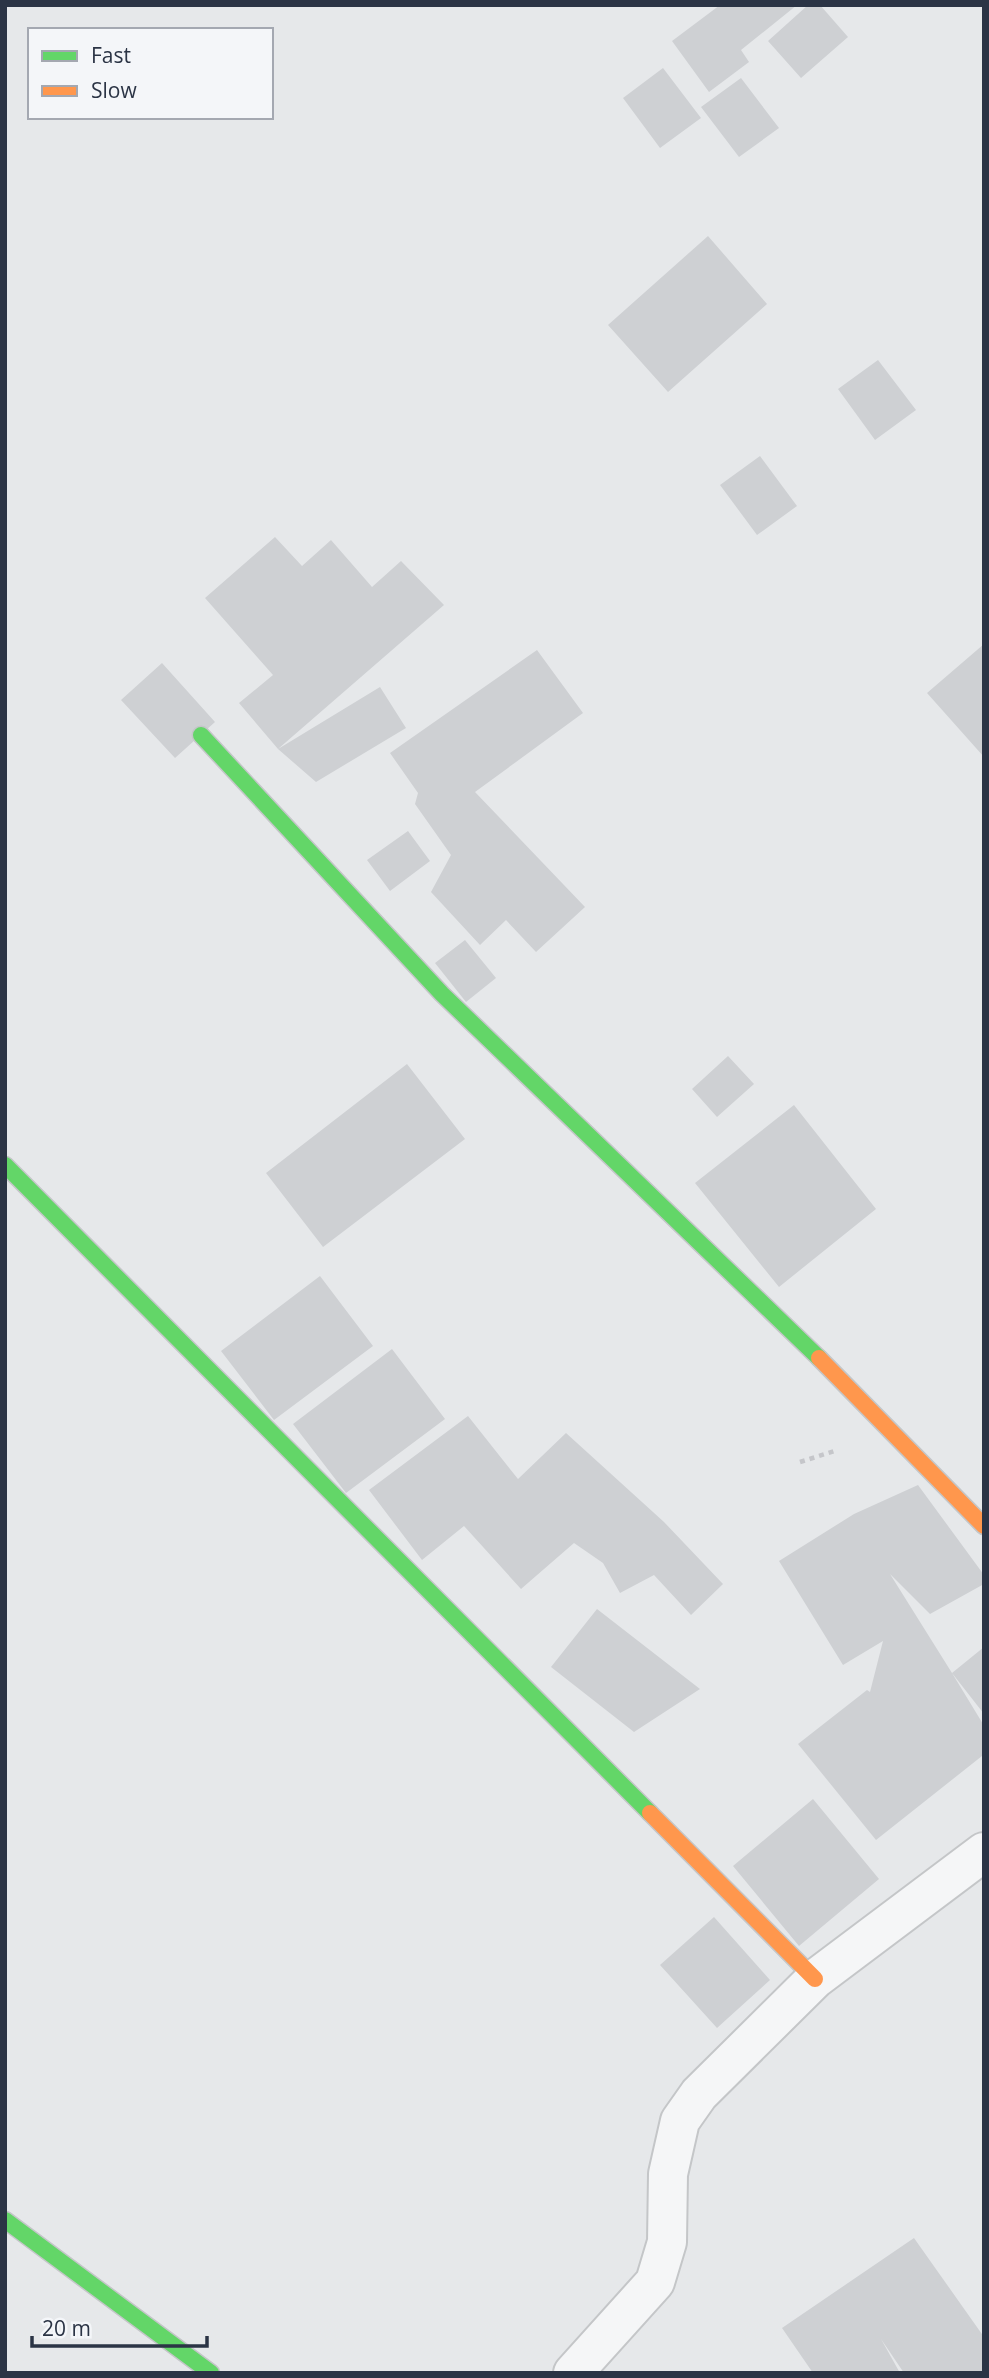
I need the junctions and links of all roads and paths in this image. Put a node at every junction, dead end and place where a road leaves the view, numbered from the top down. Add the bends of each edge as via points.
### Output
1 (201, 735) dead end
2 (5, 1166) edge
3 (984, 1526) edge
4 (984, 1852) edge
5 (815, 1979) junction
6 (5, 2220) edge
7 (211, 2373) edge
8 (573, 2373) edge

1 - 3 street via 442,994 776,1314
2 - 5 street
4 - 5 street
5 - 8 street via 699,2094 680,2121 668,2174 667,2242 656,2282
6 - 7 street

